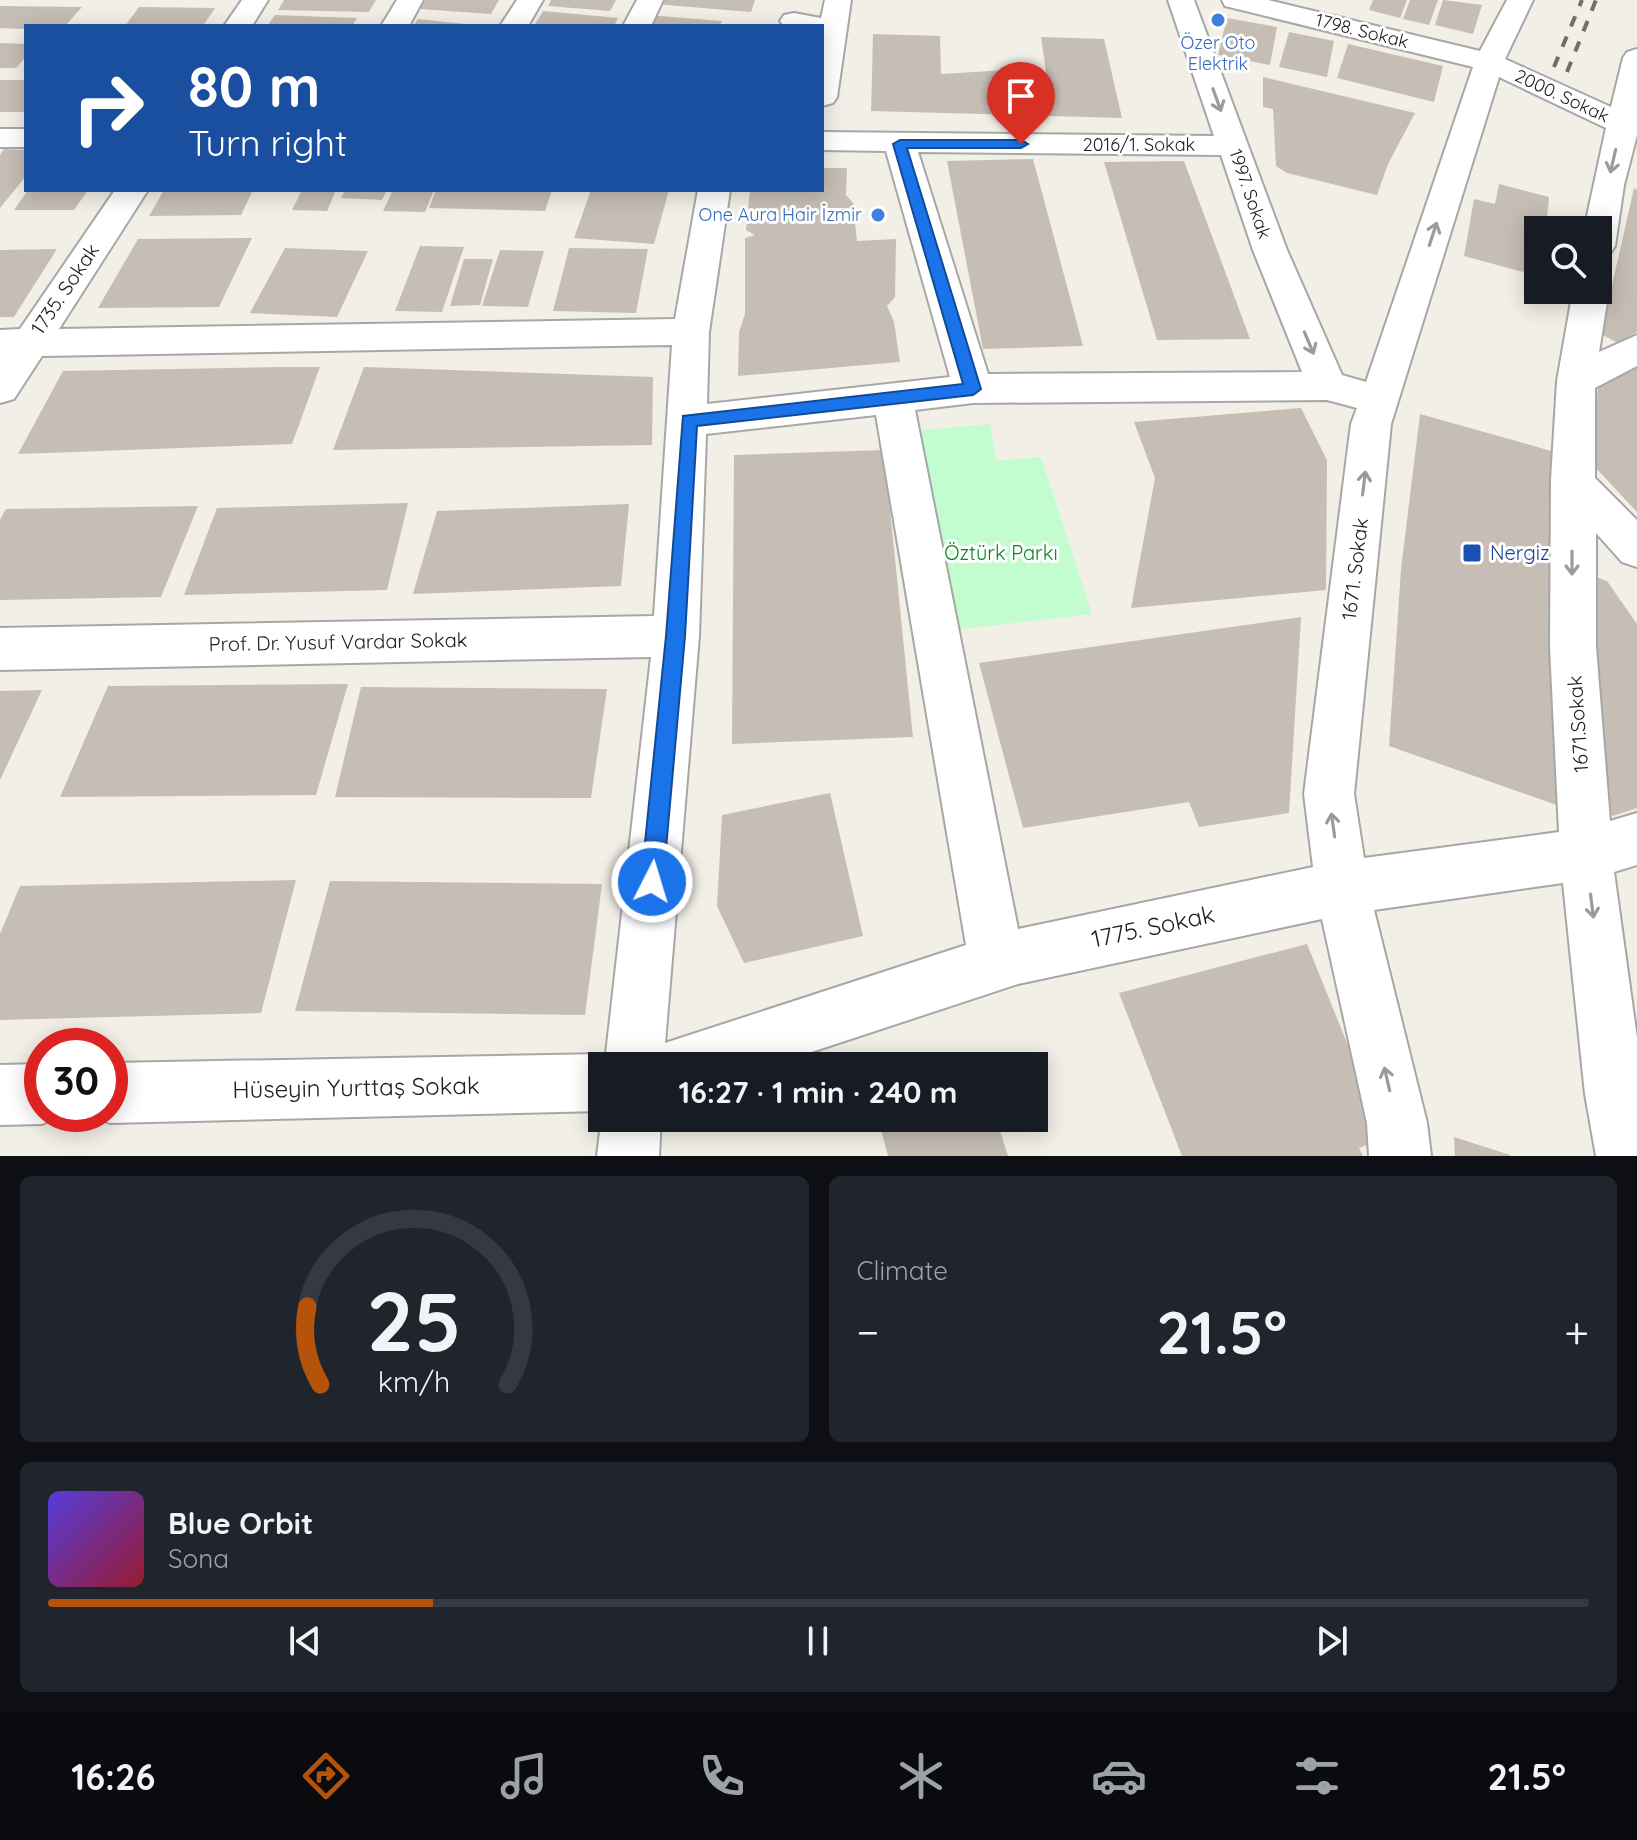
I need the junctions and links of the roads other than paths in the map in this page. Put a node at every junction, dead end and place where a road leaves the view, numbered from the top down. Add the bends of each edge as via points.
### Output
1 (255, 0) edge
2 (410, 0) edge
3 (530, 0) edge
4 (650, 0) edge
5 (1181, 0) edge
6 (1235, 0) edge
7 (1520, 0) edge
8 (239, 24) edge
9 (396, 24) edge
10 (515, 24) edge
11 (638, 24) edge
12 (831, 33) edge
13 (1637, 58) edge
14 (1489, 62) junction
15 (824, 83) edge
16 (1629, 125) edge
17 (0, 138) edge
18 (24, 138) edge
19 (824, 141) edge
20 (900, 144) junction
21 (1234, 146) junction
22 (130, 192) edge
23 (714, 192) edge
24 (1606, 216) edge
25 (1589, 304) edge
26 (691, 332) junction
27 (15, 342) edge
28 (1637, 349) edge
29 (1576, 381) junction
30 (1327, 386) junction
31 (0, 389) edge
32 (973, 389) junction
33 (893, 398) junction
34 (1380, 400) junction
35 (689, 421) junction
36 (1572, 480) junction
37 (1637, 549) edge
38 (676, 636) junction
39 (0, 649) edge
40 (1637, 839) edge
41 (1586, 854) junction
42 (1342, 888) junction
43 (997, 963) junction
44 (635, 1052) edge
45 (724, 1052) edge
46 (588, 1082) edge
47 (128, 1093) edge
48 (24, 1094) edge
49 (0, 1095) edge
50 (630, 1132) edge
51 (628, 1156) edge
52 (1400, 1156) edge
53 (1627, 1156) edge

1 - 8 street
2 - 9 street
3 - 10 street
4 - 11 street
5 -> 21 street, 1997. Sokak
6 - 14 street, 1798. Sokak
7 - 14 street, 1671. Sokak
12 - 15 street
13 - 16 street
14 - 16 street, 2000. Sokak
34 -> 14 street, 1671. Sokak
16 -> 24 street
17 - 18 street
19 - 20 street, 2016/1. Sokak
20 - 21 street, 2016/1. Sokak
20 - 32 street
21 -> 30 street, 1997. Sokak via 1270,250
22 - 27 street, 1735. Sokak
23 - 26 street
25 - 29 street, 1671.Sokak
26 - 27 street
26 - 35 street
27 - 31 street, 1735. Sokak
28 - 29 street
29 - 36 street, 1671.Sokak
30 - 32 street
30 - 34 street
32 - 33 street
33 - 35 street
33 - 43 street
42 -> 34 street, 1671. Sokak via 1329,794 1371,424
35 - 38 street
36 - 37 street
36 -> 41 street, 1671.Sokak via 1573,647
38 - 39 street, Prof. Dr. Yusuf Vardar Sokak
38 - 44 street
40 - 41 street, 1775. Sokak
41 - 42 street, 1775. Sokak
41 -> 53 street, 1671.Sokak
42 - 43 street, 1775. Sokak
52 -> 42 street, 1671. Sokak via 1397,1123
43 - 45 street, 1775. Sokak
46 - 47 street, Hüseyin Yurttaş Sokak
48 - 49 street
50 - 51 street

